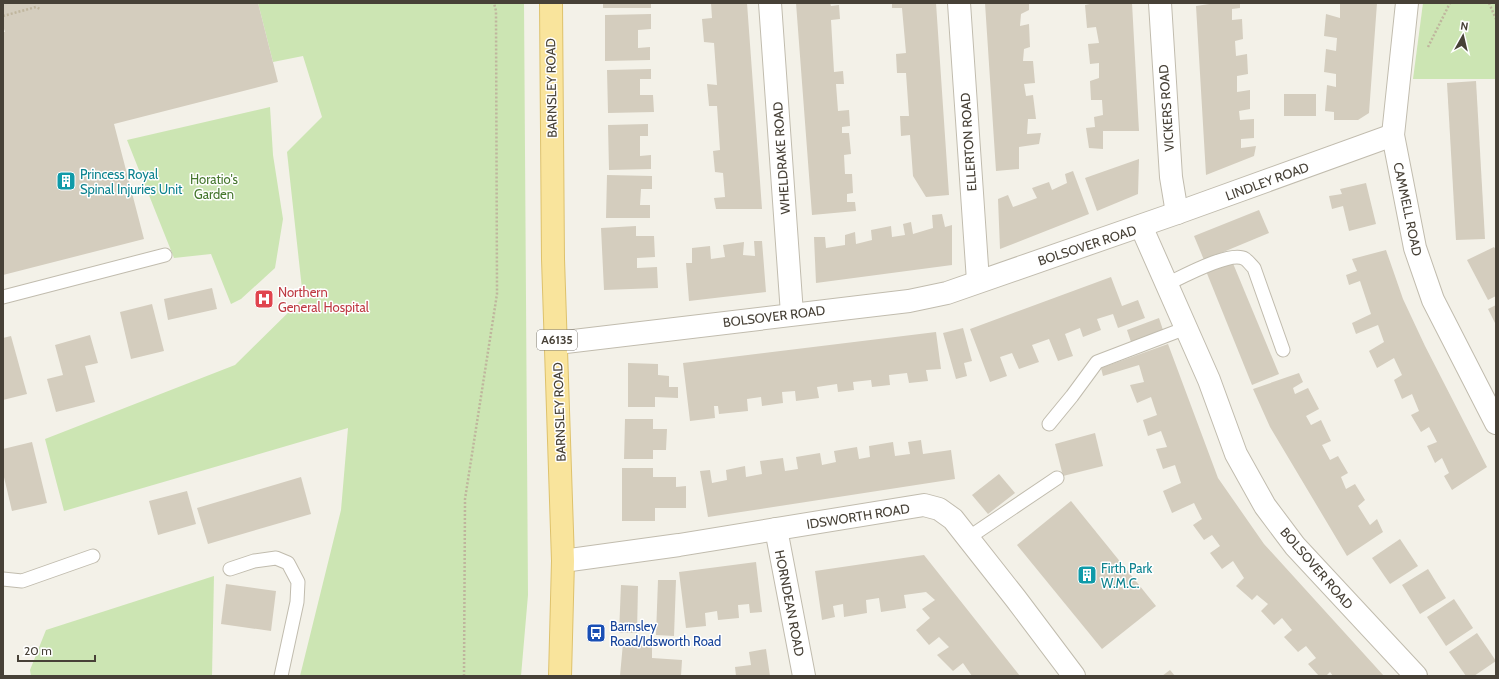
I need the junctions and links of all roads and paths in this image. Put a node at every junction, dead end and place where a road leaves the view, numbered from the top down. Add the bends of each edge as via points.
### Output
1 (494, 3) edge
2 (550, 3) edge
3 (770, 3) edge
4 (959, 3) edge
5 (1160, 3) edge
6 (1408, 3) edge
7 (1450, 3) edge
8 (1489, 3) edge
9 (40, 9) dead end
10 (3, 16) edge
11 (1496, 19) edge
12 (1402, 54) junction
13 (1393, 135) junction
14 (1177, 213) junction
15 (1141, 226) junction
16 (165, 255) dead end
17 (978, 281) junction
18 (1166, 284) junction
19 (3, 297) edge
20 (792, 314) junction
21 (1186, 328) junction
22 (557, 343) junction
23 (1283, 350) dead end
24 (1496, 423) edge
25 (1049, 424) dead end
26 (1058, 478) dead end
27 (776, 529) junction
28 (968, 538) junction
29 (93, 556) dead end
30 (564, 561) junction
31 (230, 568) dead end
32 (3, 579) edge
33 (281, 676) edge
34 (464, 676) edge
35 (560, 676) edge
36 (804, 676) edge
37 (1074, 676) edge
38 (1416, 676) edge

1 - 34 path via 497,294 465,498
2 - 22 main road, BARNSLEY ROAD / A6135 via 553,259
3 - 20 street, WHELDRAKE ROAD
4 - 17 street, ELLERTON ROAD
5 - 14 street, VICKERS ROAD via 1171,177
6 - 12 street, CAMMELL ROAD
7 - 12 path via 1425,54
8 - 11 path
9 - 10 path via 36,7
12 - 13 street, CAMMELL ROAD
13 - 14 street, LINDLEY ROAD
13 - 24 street, CAMMELL ROAD via 1415,248 1433,300
14 - 15 street, LINDLEY ROAD
15 - 17 street, BOLSOVER ROAD
15 - 18 street, BOLSOVER ROAD
16 - 19 lane
17 - 20 street, BOLSOVER ROAD via 947,293 909,301
18 - 21 street, BOLSOVER ROAD
18 - 23 lane via 1220,260 1235,256 1245,258 1254,268
20 - 22 street, BOLSOVER ROAD
21 - 25 lane via 1097,362
21 - 38 street, BOLSOVER ROAD via 1236,454 1265,506 1295,546
22 - 30 main road, BARNSLEY ROAD / A6135
26 - 28 lane
27 - 28 street, IDSWORTH ROAD via 924,505 939,509 953,519
27 - 30 street, IDSWORTH ROAD
27 - 36 street, HORNDEAN ROAD
28 - 37 street, IDSWORTH ROAD
29 - 32 lane via 22,581
30 - 35 main road, BARNSLEY ROAD / A6135
31 - 33 lane via 276,558 288,563 298,582 297,602

